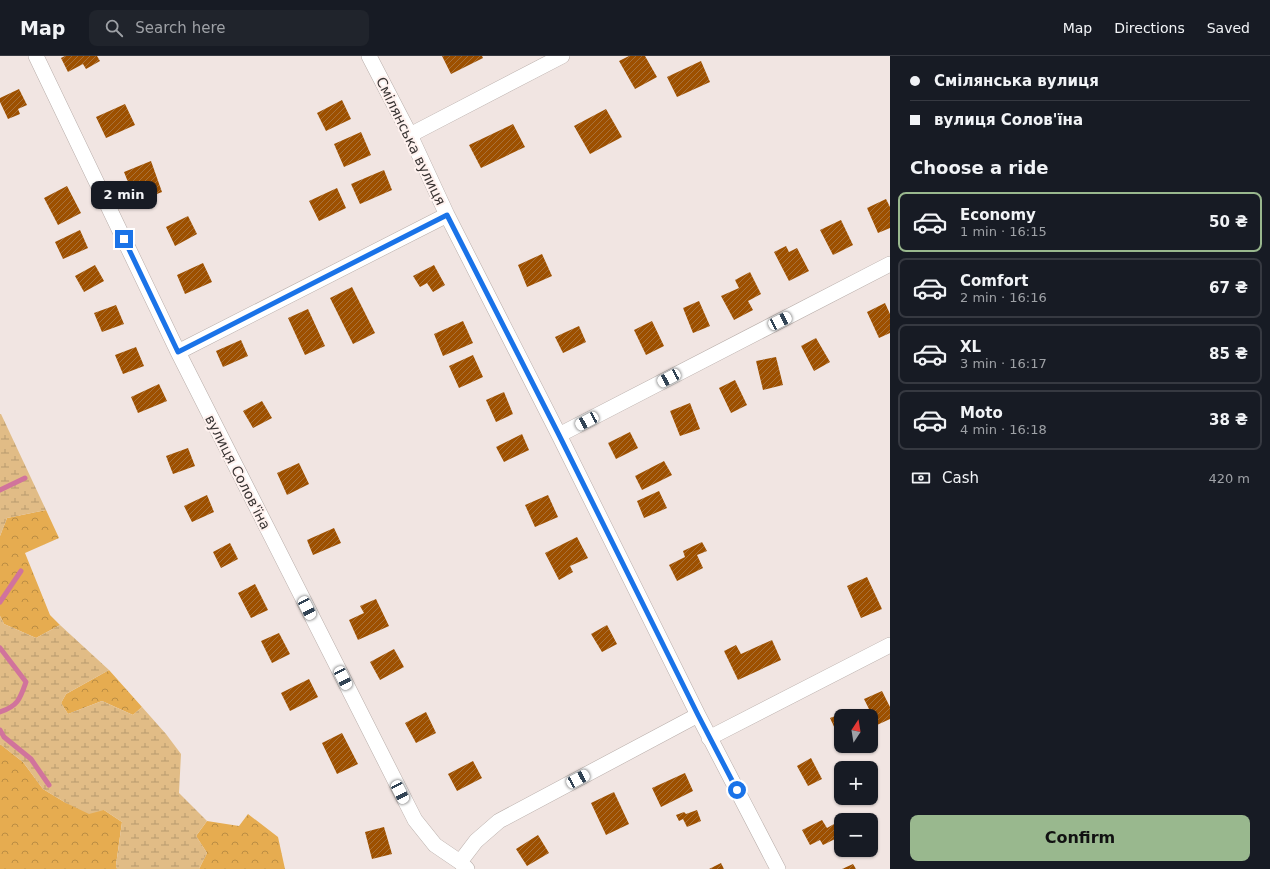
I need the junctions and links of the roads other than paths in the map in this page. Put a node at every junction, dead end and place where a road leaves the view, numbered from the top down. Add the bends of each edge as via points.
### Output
1 (36, 56) edge
2 (370, 56) edge
3 (562, 56) edge
4 (410, 135) junction
5 (447, 215) junction
6 (890, 264) edge
7 (178, 352) junction
8 (559, 435) junction
9 (890, 645) edge
10 (698, 715) junction
11 (709, 738) junction
12 (463, 866) edge
13 (778, 869) edge

1 - 7 street, вулиця Солов'їна
2 - 4 street, Смілянська вулиця
3 - 4 street
4 - 5 street, Смілянська вулиця
5 - 7 street
5 - 8 street, Смілянська вулиця
6 - 8 street
7 - 12 street, вулиця Солов'їна via 414,820 435,845
8 - 10 street, Смілянська вулиця
9 - 11 street
10 - 11 street, Смілянська вулиця
10 - 12 street via 498,821 476,841
11 - 13 street, Смілянська вулиця

